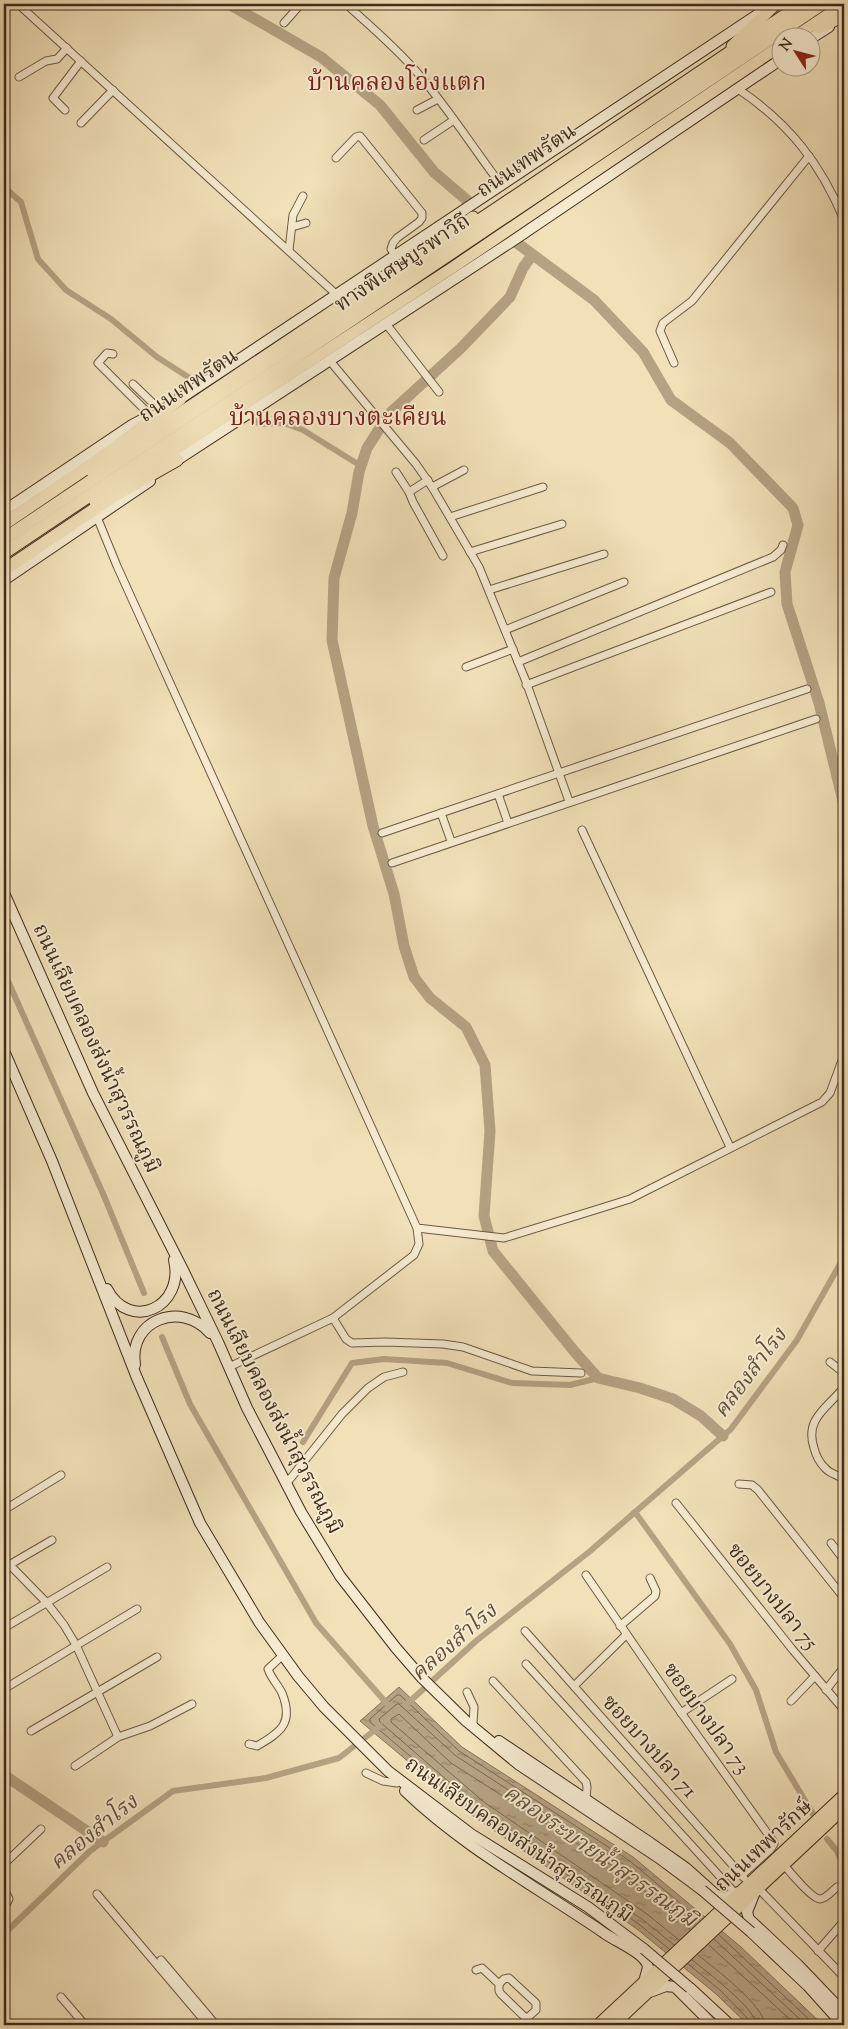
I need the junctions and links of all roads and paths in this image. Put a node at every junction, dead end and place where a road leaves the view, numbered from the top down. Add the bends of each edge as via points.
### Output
1 (18, 4) edge
2 (301, 4) edge
3 (346, 4) edge
4 (774, 4) edge
5 (795, 4) edge
6 (802, 4) edge
7 (822, 4) edge
8 (844, 4) edge
9 (844, 16) edge
10 (284, 23) dead end
11 (808, 28) edge
12 (819, 28) edge
13 (820, 32) edge
14 (732, 46) junction
15 (68, 48) junction
16 (770, 53) edge
17 (81, 61) junction
18 (770, 67) edge
19 (19, 78) dead end
20 (738, 89) junction
21 (113, 90) junction
22 (438, 99) junction
23 (65, 110) dead end
24 (417, 110) dead end
25 (454, 120) junction
26 (82, 124) dead end
27 (424, 140) dead end
28 (809, 156) junction
29 (336, 158) dead end
30 (502, 186) junction
31 (304, 196) dead end
32 (844, 220) edge
33 (306, 223) dead end
34 (292, 227) junction
35 (289, 250) junction
36 (396, 257) junction
37 (337, 295) junction
38 (387, 325) junction
39 (113, 354) dead end
40 (330, 361) junction
41 (674, 363) dead end
42 (133, 384) dead end
43 (439, 392) dead end
44 (180, 399) junction
45 (160, 410) junction
46 (150, 415) junction
47 (177, 460) junction
48 (464, 470) dead end
49 (396, 472) dead end
50 (430, 484) junction
51 (543, 487) dead end
52 (410, 492) junction
53 (4, 511) edge
54 (97, 517) junction
55 (450, 517) junction
56 (4, 524) edge
57 (562, 524) dead end
58 (4, 532) edge
59 (4, 539) edge
60 (783, 546) dead end
61 (470, 552) junction
62 (4, 553) edge
63 (604, 554) dead end
64 (443, 556) dead end
65 (4, 565) edge
66 (4, 570) edge
67 (4, 580) edge
68 (624, 582) dead end
69 (489, 590) junction
70 (771, 592) dead end
71 (506, 630) junction
72 (513, 649) junction
73 (518, 662) junction
74 (466, 667) dead end
75 (526, 685) junction
76 (807, 690) dead end
77 (816, 719) dead end
78 (558, 775) junction
79 (498, 794) junction
80 (569, 801) junction
81 (441, 813) junction
82 (508, 823) junction
83 (582, 830) dead end
84 (382, 833) dead end
85 (451, 841) junction
86 (392, 863) dead end
87 (4, 892) edge
88 (4, 1052) edge
89 (844, 1055) edge
90 (730, 1147) junction
91 (416, 1228) junction
92 (171, 1246) junction
93 (88, 1252) junction
94 (333, 1318) junction
95 (218, 1342) junction
96 (830, 1362) dead end
97 (229, 1367) junction
98 (403, 1372) dead end
99 (580, 1373) dead end
100 (844, 1373) edge
101 (137, 1378) junction
102 (844, 1386) edge
103 (61, 1475) dead end
104 (844, 1480) edge
105 (286, 1484) junction
106 (739, 1484) dead end
107 (676, 1503) dead end
108 (4, 1510) edge
109 (52, 1540) dead end
110 (832, 1543) dead end
111 (4, 1558) edge
112 (844, 1560) edge
113 (7, 1567) edge
114 (107, 1567) dead end
115 (586, 1575) dead end
116 (650, 1578) dead end
117 (844, 1598) edge
118 (47, 1603) junction
119 (137, 1609) dead end
120 (620, 1626) junction
121 (4, 1628) edge
122 (525, 1631) dead end
123 (626, 1635) junction
124 (76, 1645) junction
125 (282, 1655) junction
126 (157, 1657) dead end
127 (526, 1664) dead end
128 (844, 1667) edge
129 (815, 1676) junction
130 (732, 1678) dead end
131 (493, 1682) dead end
132 (574, 1686) junction
133 (4, 1689) edge
134 (826, 1690) junction
135 (96, 1692) junction
136 (467, 1692) dead end
137 (791, 1701) dead end
138 (192, 1704) dead end
139 (844, 1710) edge
140 (681, 1713) junction
141 (467, 1720) junction
142 (31, 1731) dead end
143 (118, 1737) junction
144 (249, 1744) dead end
145 (76, 1766) dead end
146 (366, 1773) dead end
147 (392, 1776) junction
148 (844, 1795) edge
149 (586, 1799) junction
150 (844, 1808) edge
151 (40, 1829) dead end
152 (4, 1864) edge
153 (784, 1865) junction
154 (748, 1887) junction
155 (837, 1887) dead end
156 (4, 1889) edge
157 (97, 1894) dead end
158 (4, 1908) edge
159 (844, 1921) edge
160 (818, 1951) junction
161 (161, 1960) dead end
162 (476, 1970) dead end
163 (844, 1977) edge
164 (499, 1984) junction
165 (646, 1988) junction
166 (61, 1997) dead end
167 (844, 2012) edge
168 (526, 2019) junction
169 (85, 2025) edge
170 (208, 2025) edge
171 (216, 2025) edge
172 (533, 2025) edge
173 (598, 2025) edge
174 (613, 2025) edge
175 (713, 2025) edge
176 (730, 2025) edge
177 (843, 2025) edge

1 - 15 street
2 - 10 street
3 - 22 street via 415,70
4 - 14 main road
4 - 30 main road, ถนนเทพรัตน
5 - 14 main road, ถนนเทพรัตน
6 - 59 highway, ทางพิเศษบูรพาวิถี
7 - 62 highway, ทางพิเศษบูรพาวิถี
8 - 11 main road
9 - 12 main road
9 - 13 main road
14 - 58 main road, ถนนเทพรัตน
15 - 17 street
15 - 19 street via 57,59 46,61
16 - 65 main road
17 - 21 street
17 - 23 street via 54,95 54,101
18 - 20 main road
20 - 28 street via 786,127
20 - 38 main road
21 - 26 street
21 - 35 street
22 - 24 street
22 - 25 street
25 - 27 street
25 - 30 street
28 - 32 street via 830,186
28 - 41 street via 692,301 663,323 660,332
29 - 36 street via 360,136 422,213 419,222 392,243 391,250
30 - 36 main road, ถนนเทพรัตน
31 - 34 street via 294,210
33 - 34 street
34 - 35 street
35 - 37 street
36 - 37 main road, ถนนเทพรัตน
37 - 44 main road, ถนนเทพรัตน
38 - 40 main road
38 - 43 street
39 - 46 street via 107,353 98,363
40 - 47 main road
40 - 50 street
42 - 45 street
44 - 45 main road, ถนนเทพรัตน
44 - 56 highway
45 - 46 main road, ถนนเทพรัตน
46 - 53 main road, ถนนเทพรัตน
47 - 54 main road
47 - 66 highway via 117,494
48 - 50 street
49 - 52 street
50 - 52 street
50 - 55 street
51 - 55 street
52 - 64 street
54 - 67 main road
54 - 91 street
55 - 61 street
57 - 61 street
60 - 73 street via 773,557
61 - 69 street
63 - 69 street
68 - 71 street
69 - 71 street
70 - 75 street
71 - 72 street
72 - 73 street
72 - 74 street
73 - 75 street
75 - 78 street
76 - 78 street
77 - 80 street
78 - 79 street
78 - 80 street
79 - 81 street
79 - 82 street
80 - 82 street
81 - 84 street
81 - 85 street
82 - 85 street
83 - 90 street
85 - 86 street
87 - 92 main road, ถนนเลียบคลองส่งน้ำสุวรรณภูมิ via 93,1093
88 - 93 main road, ถนนเลียบคลองส่งน้ำสุวรรณภูมิ
89 - 90 street via 830,1093 822,1102
90 - 91 street via 630,1199 504,1238
91 - 94 street via 419,1244 414,1255
92 - 93 main road via 177,1271 173,1289 162,1304 135,1312 125,1309 112,1298
92 - 95 main road, ถนนเลียบคลองส่งน้ำสุวรรณภูมิ
93 - 101 main road, ถนนเลียบคลองส่งน้ำสุวรรณภูมิ
94 - 97 street
94 - 99 street via 352,1344 443,1344 463,1347 532,1371
95 - 97 main road, ถนนเลียบคลองส่งน้ำสุวรรณภูมิ
95 - 101 main road via 194,1319 177,1316 159,1319 148,1326 136,1346
96 - 100 street
97 - 105 main road, ถนนเลียบคลองส่งน้ำสุวรรณภูมิ
98 - 105 street via 384,1377 368,1388 342,1414
101 - 125 main road, ถนนเลียบคลองส่งน้ำสุวรรณภูมิ via 200,1523 251,1611
102 - 104 street via 819,1413 811,1431 811,1440 820,1462
103 - 108 street
105 - 141 main road, ถนนเลียบคลองส่งน้ำสุวรรณภูมิ via 323,1551 396,1648 422,1678
106 - 117 street via 752,1485 758,1490
107 - 129 street, ซอยบางปลา 75
109 - 113 street
110 - 112 street
111 - 113 street
113 - 118 street
114 - 118 street
115 - 120 street, ซอยบางปลา 73
116 - 120 street via 656,1590 655,1596
118 - 121 street
118 - 124 street
119 - 124 street
120 - 123 street, ซอยบางปลา 73
122 - 132 street, ซอยบางปลา 71
123 - 132 street
123 - 140 street, ซอยบางปลา 73
124 - 133 street
124 - 135 street
125 - 144 street via 268,1669 281,1692 286,1722 257,1746
125 - 147 main road, ถนนเลียบคลองส่งน้ำสุวรรณภูมิ via 324,1708
126 - 135 street
127 - 154 street
128 - 134 street
129 - 134 street, ซอยบางปลา 75
129 - 137 street
130 - 140 street
131 - 149 street via 586,1782
132 - 154 street, ซอยบางปลา 71
134 - 139 street, ซอยบางปลา 75
135 - 142 street
135 - 143 street
136 - 141 street via 474,1707
138 - 143 street via 150,1726
140 - 154 street, ซอยบางปลา 73 via 773,1841 773,1847
141 - 149 main road
141 - 177 main road, ถนนเลียบคลองส่งน้ำสุวรรณภูมิ, bridge via 518,1764 702,1890 808,1986
143 - 145 street
146 - 147 street via 383,1781
147 - 165 main road via 416,1802 464,1840 644,1958 648,1967
147 - 176 main road, ถนนเลียบคลองส่งน้ำสุวรรณภูมิ, bridge via 471,1834 588,1907 690,1988
148 - 154 main road, ถนนเทพารักษ์
149 - 154 main road via 686,1868 715,1894 724,1898
150 - 153 main road, ถนนเทพารักษ์
151 - 152 street
153 - 154 main road, ถนนเทพารักษ์
153 - 155 street via 818,1899
154 - 160 street
154 - 165 main road, ถนนเทพารักษ์, bridge via 732,1907
154 - 167 main road via 749,1919
156 - 158 street via 9,1899
157 - 170 street
159 - 160 street
160 - 163 street
161 - 171 street
162 - 164 street via 482,1968
164 - 168 street via 501,1994
164 - 168 street via 509,1978 536,2003 536,2010
165 - 173 main road, ถนนเทพารักษ์
165 - 174 main road, ถนนเทพารักษ์
165 - 175 main road via 675,1987
166 - 169 street
168 - 172 street

